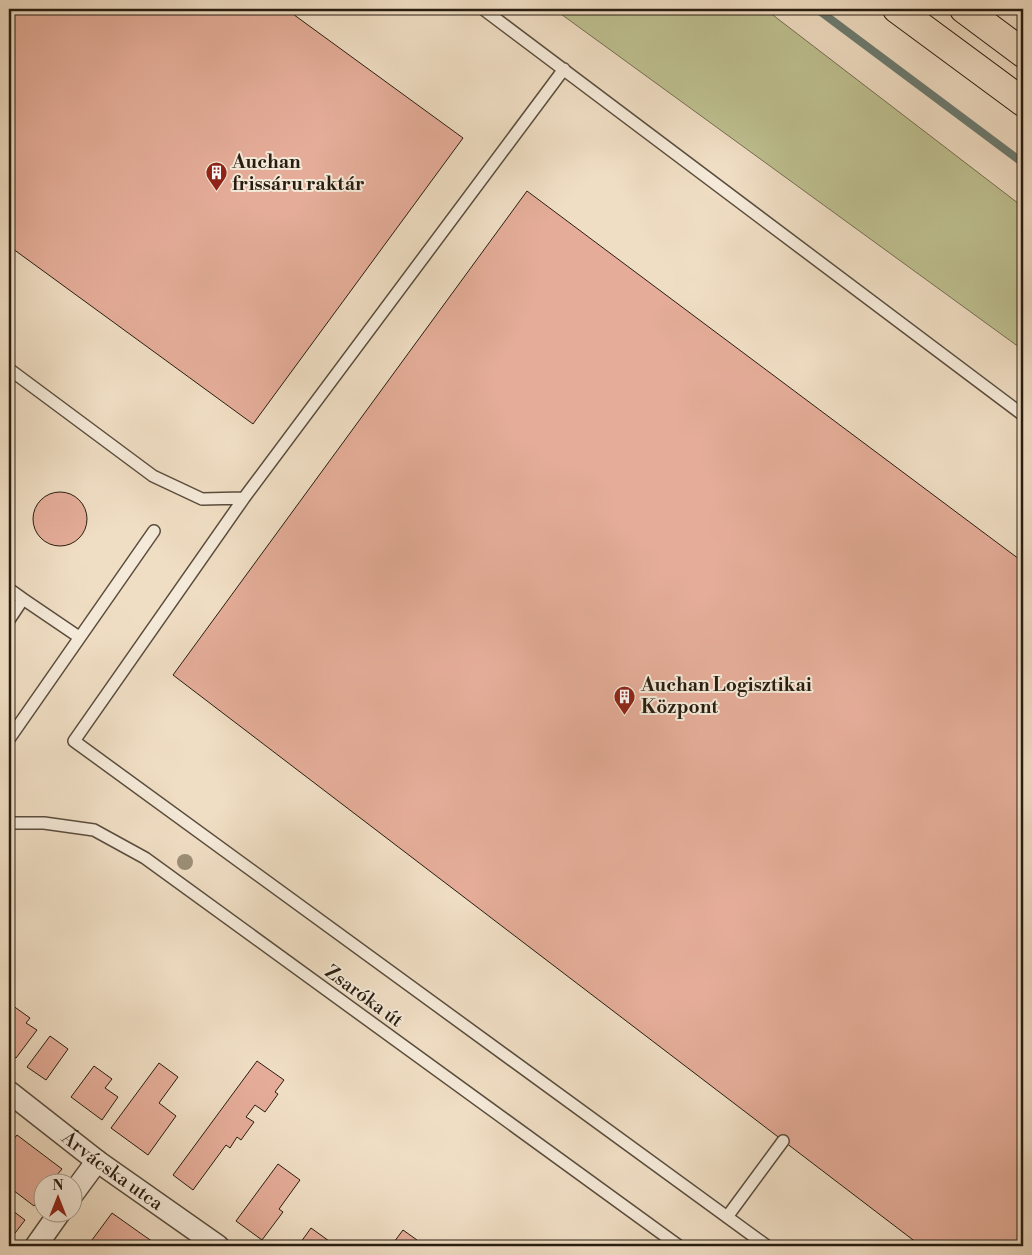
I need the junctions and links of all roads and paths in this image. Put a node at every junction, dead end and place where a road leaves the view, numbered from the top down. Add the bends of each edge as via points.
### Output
1 (483, 9) edge
2 (897, 9) edge
3 (964, 9) edge
4 (1023, 53) edge
5 (564, 69) junction
6 (1023, 102) edge
7 (9, 369) edge
8 (1023, 415) edge
9 (244, 498) junction
10 (154, 532) dead end
11 (9, 589) edge
12 (24, 599) junction
13 (9, 620) edge
14 (79, 637) junction
15 (9, 739) edge
16 (9, 822) edge
17 (9, 1092) edge
18 (783, 1141) dead end
19 (97, 1161) junction
20 (82, 1181) edge
21 (727, 1217) junction
22 (53, 1222) edge
23 (36, 1246) edge
24 (218, 1246) edge
25 (679, 1246) edge
26 (767, 1246) edge

1 - 5 lane
2 - 6 highway
3 - 4 highway
5 - 8 lane
5 - 9 lane
7 - 9 lane via 153,476 202,500
9 - 21 lane via 74,741
10 - 14 lane
11 - 12 lane
12 - 13 lane
12 - 14 lane
14 - 15 lane
16 - 25 lane, Zsaróka út via 94,830 146,858
17 - 19 street, Árvácska utca
18 - 21 lane
19 - 20 street
19 - 24 street, Árvácska utca
21 - 26 lane
22 - 23 street

